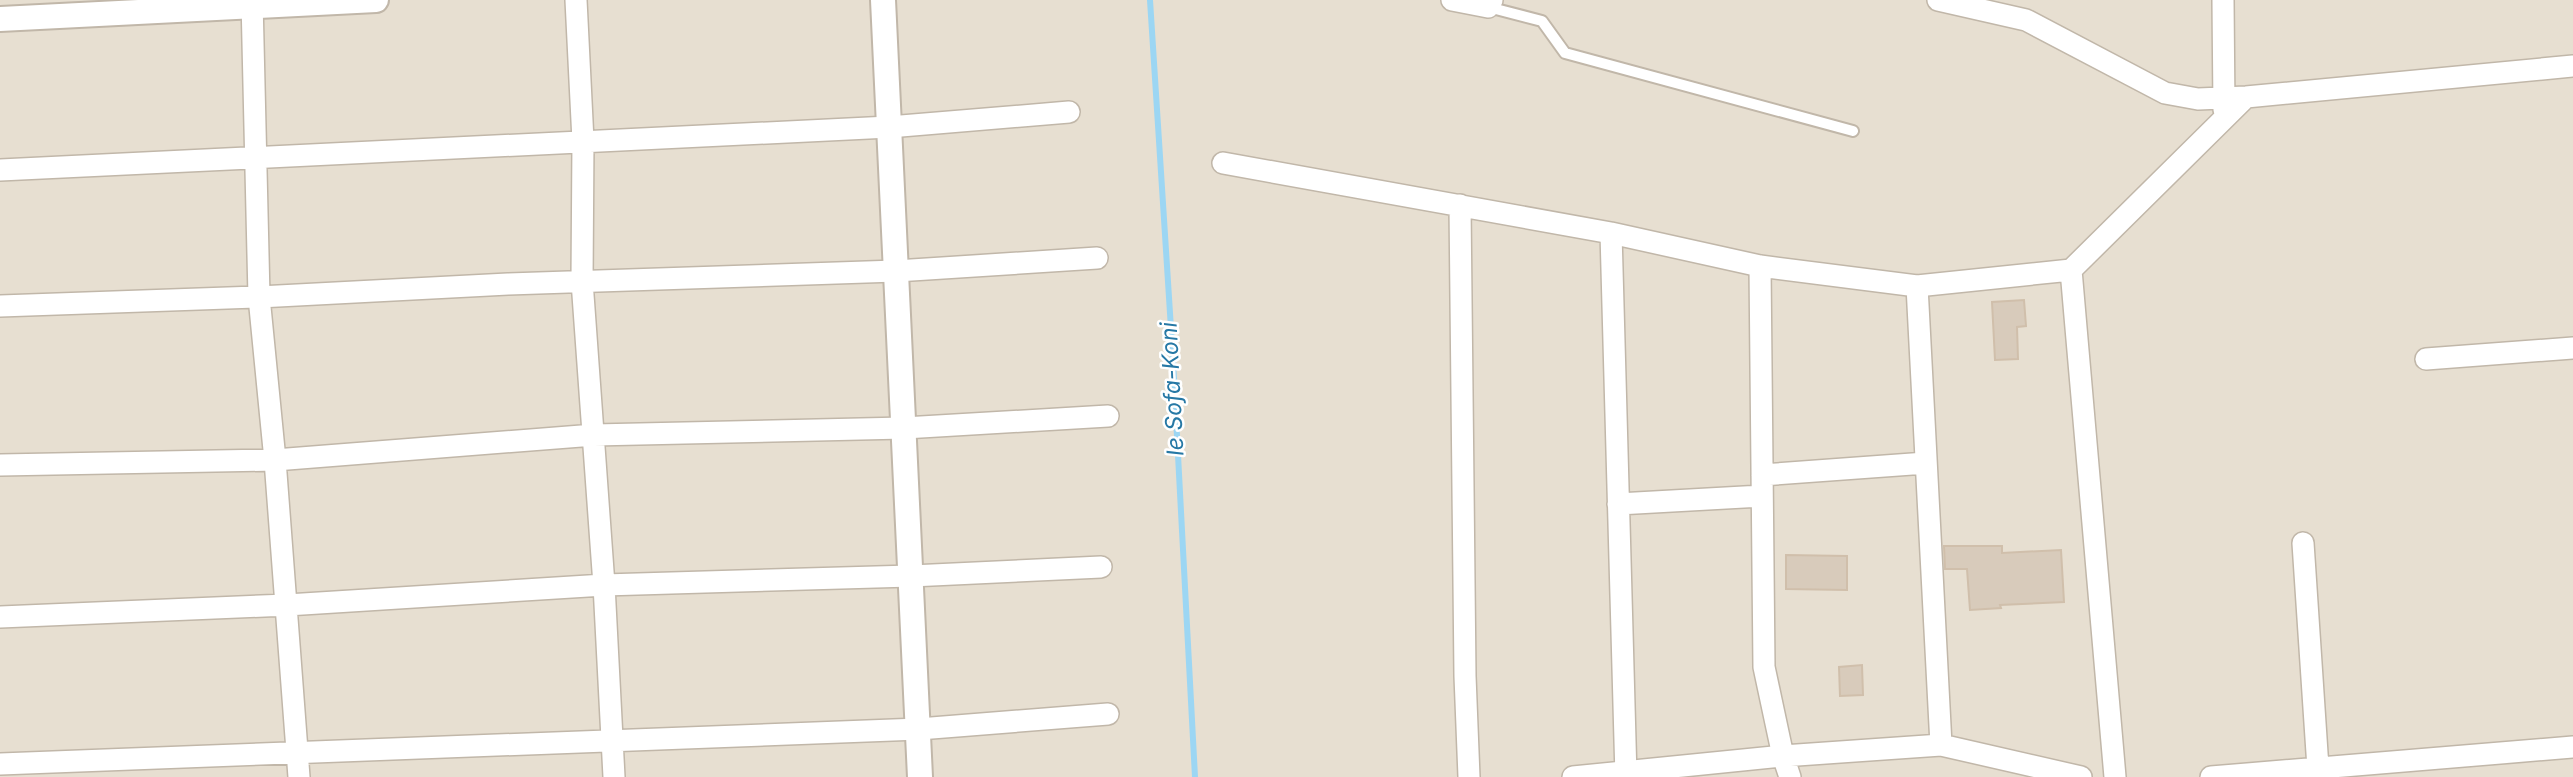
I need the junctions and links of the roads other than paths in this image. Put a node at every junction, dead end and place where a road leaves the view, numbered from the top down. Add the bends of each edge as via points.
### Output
1 (376, 0) edge
2 (576, 0) edge
3 (883, 0) edge
4 (1452, 0) edge
5 (1938, 0) edge
6 (2222, 0) edge
7 (252, 3) edge
8 (1490, 4) edge
9 (0, 19) edge
10 (2573, 66) edge
11 (2224, 108) junction
12 (1069, 112) dead end
13 (889, 127) junction
14 (1853, 131) dead end
15 (583, 141) junction
16 (256, 159) junction
17 (1223, 163) dead end
18 (0, 170) edge
19 (1460, 205) junction
20 (1611, 233) junction
21 (1097, 258) dead end
22 (1760, 266) junction
23 (2071, 270) junction
24 (896, 271) junction
25 (582, 281) junction
26 (1917, 286) junction
27 (259, 297) junction
28 (0, 306) edge
29 (2573, 348) edge
30 (2426, 359) dead end
31 (1108, 416) dead end
32 (904, 428) junction
33 (594, 435) junction
34 (275, 460) junction
35 (1926, 463) junction
36 (0, 465) edge
37 (1762, 486) junction
38 (1618, 504) junction
39 (2303, 543) dead end
40 (1101, 567) dead end
41 (911, 576) junction
42 (604, 585) junction
43 (286, 605) junction
44 (0, 617) edge
45 (1108, 715) dead end
46 (919, 729) junction
47 (611, 741) junction
48 (1941, 745) junction
49 (2573, 747) edge
50 (298, 751) junction
51 (1783, 756) junction
52 (0, 764) edge
53 (2318, 768) junction
54 (1625, 775) edge
55 (299, 777) edge
56 (614, 777) edge
57 (920, 777) edge
58 (1469, 777) edge
59 (1573, 777) edge
60 (1790, 777) edge
61 (2081, 777) edge
62 (2115, 777) edge
63 (2211, 777) edge

1 - 7 street
2 - 15 street
3 - 13 street
4 - 8 street
5 - 11 street via 2026,20 2165,93
6 - 11 street
7 - 9 street
7 - 16 street
8 - 14 lane via 1542,22 1565,53
10 - 11 street via 2246,97
11 - 23 street
12 - 13 street
13 - 15 street
13 - 24 street
15 - 16 street
15 - 25 street
16 - 18 street
16 - 27 street
17 - 19 street
19 - 20 street
19 - 58 street
20 - 22 street
20 - 38 street
21 - 24 street
22 - 26 street
22 - 37 street
23 - 26 street
23 - 62 street
24 - 25 street
24 - 32 street
25 - 27 street
25 - 33 street
26 - 35 street
27 - 28 street
27 - 34 street
29 - 30 street
31 - 32 street
32 - 33 street
32 - 41 street
33 - 34 street
33 - 42 street
34 - 36 street
34 - 43 street
35 - 37 street
35 - 48 street
37 - 38 street
37 - 51 street via 1764,667
38 - 54 street
39 - 53 street
40 - 41 street
41 - 42 street
41 - 46 street
42 - 43 street
42 - 47 street
43 - 44 street
43 - 50 street
45 - 46 street
46 - 47 street
46 - 57 street
47 - 50 street
47 - 56 street
48 - 51 street
48 - 61 street
49 - 53 street
50 - 52 street
50 - 55 street
51 - 54 street
51 - 60 street
53 - 63 street
54 - 59 street

